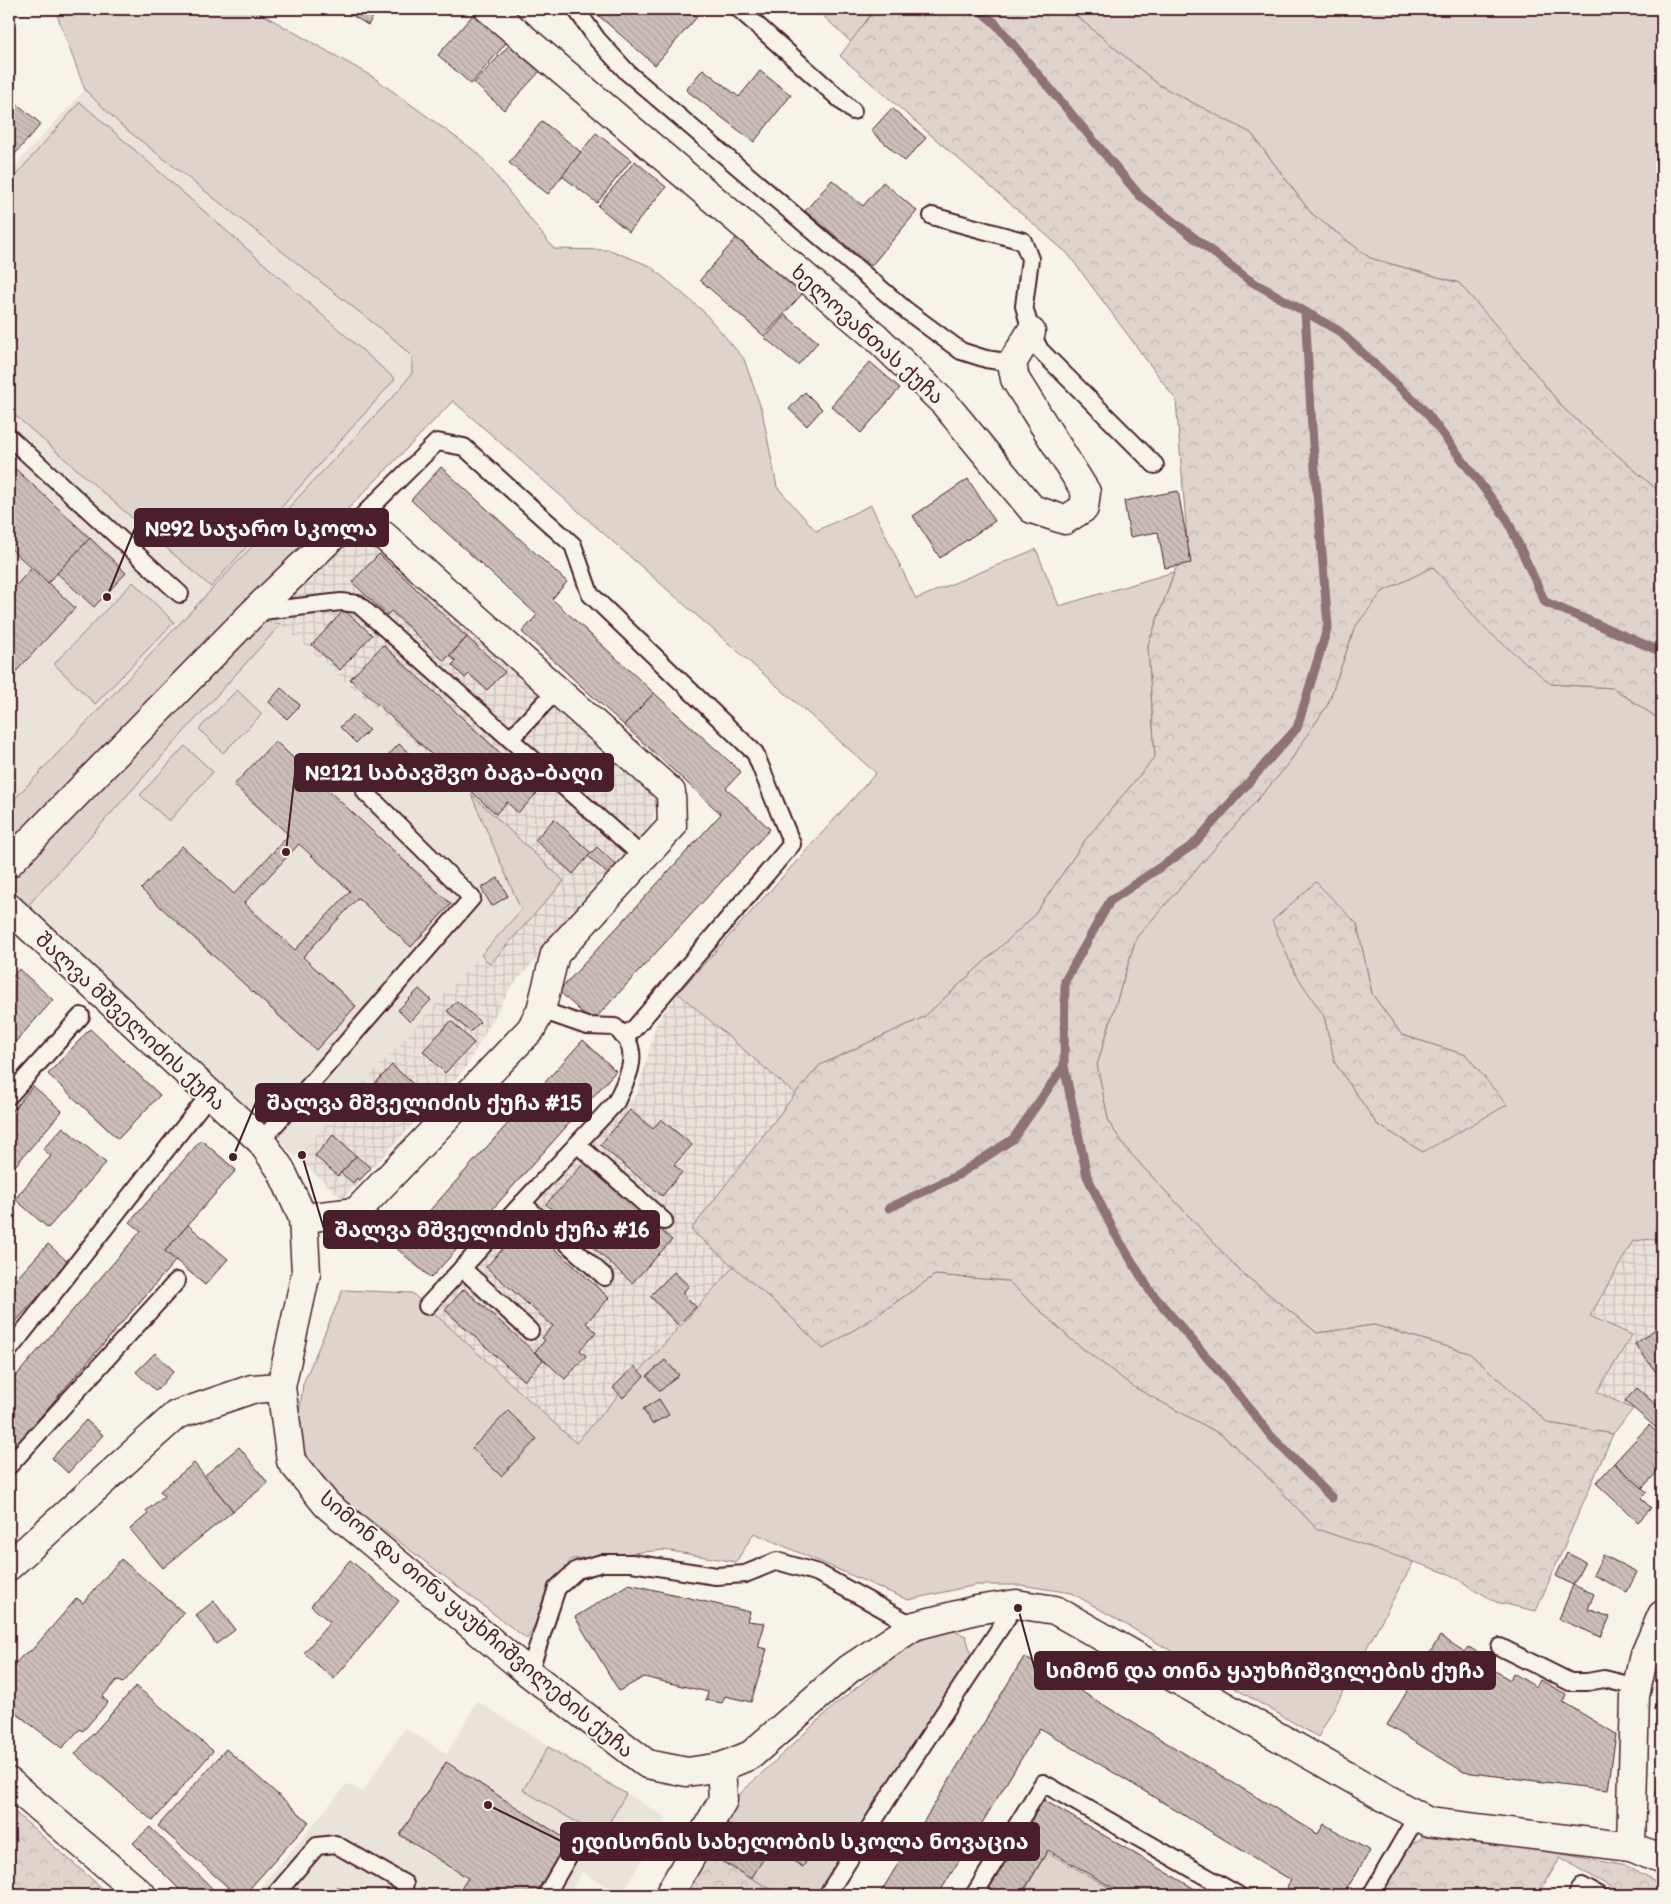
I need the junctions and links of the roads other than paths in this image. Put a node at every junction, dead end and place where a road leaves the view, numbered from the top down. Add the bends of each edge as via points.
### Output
1 (489, 9) edge
2 (576, 9) edge
3 (739, 9) edge
4 (853, 111) dead end
5 (932, 216) dead end
6 (1031, 332) junction
7 (1012, 363) junction
8 (9, 438) edge
9 (1155, 465) dead end
10 (350, 528) junction
11 (180, 594) dead end
12 (254, 612) junction
13 (557, 690) junction
14 (510, 739) junction
15 (365, 792) dead end
16 (643, 857) junction
17 (9, 863) edge
18 (9, 908) edge
19 (541, 1010) junction
20 (81, 1016) dead end
21 (622, 1035) junction
22 (210, 1094) junction
23 (9, 1096) edge
24 (260, 1141) junction
25 (576, 1144) junction
26 (522, 1204) junction
27 (303, 1218) junction
28 (664, 1221) dead end
29 (462, 1268) junction
30 (605, 1277) dead end
31 (177, 1281) dead end
32 (427, 1306) dead end
33 (530, 1331) dead end
34 (9, 1350) edge
35 (281, 1387) junction
36 (9, 1466) edge
37 (9, 1566) edge
38 (1016, 1604) junction
39 (1661, 1623) edge
40 (914, 1626) junction
41 (1500, 1647) dead end
42 (529, 1673) junction
43 (1637, 1687) junction
44 (721, 1766) junction
45 (9, 1782) edge
46 (1417, 1816) junction
47 (579, 1838) dead end
48 (1631, 1848) junction
49 (1662, 1860) edge
50 (405, 1884) dead end
51 (142, 1895) edge
52 (275, 1895) edge
53 (546, 1895) edge
54 (669, 1895) edge
55 (827, 1895) edge
56 (974, 1895) edge
57 (1238, 1895) edge
58 (1371, 1895) edge
59 (1577, 1895) edge
60 (1598, 1895) edge

1 - 7 street, ხელოვანთას ქუჩა via 876,337 945,404 1032,509 1065,520 1084,508 1086,492 1015,378
2 - 7 lane via 597,39 628,73 907,311 961,351
3 - 4 lane
5 - 6 lane via 1023,241 1030,259 1024,306
6 - 7 street
6 - 9 lane via 1040,350
8 - 11 lane
10 - 12 street via 335,534
10 - 13 street via 383,534
10 - 21 lane via 437,442 464,447 573,545 590,594 755,753 792,844 634,1030
12 - 14 lane via 341,602 358,604
12 - 17 street
13 - 14 lane
13 - 16 street via 671,792 672,826
14 - 16 lane
15 - 24 lane via 472,898
16 - 19 street via 555,954
18 - 22 street, შალვა მშველიძის ქუჩა
19 - 21 lane via 587,1026 615,1027
19 - 27 street via 531,1029 356,1212
20 - 23 lane
21 - 25 lane via 628,1042 632,1059 627,1078 616,1102
22 - 24 street, შალვა მშველიძის ქუჩა
22 - 34 lane
24 - 27 street, შალვა მშველიძის ქუჩა via 281,1170
25 - 26 lane
25 - 28 lane
26 - 29 lane
26 - 30 lane
27 - 35 street, შალვა მშველიძის ქუჩა via 306,1273
29 - 32 lane
29 - 33 lane
31 - 36 lane
35 - 37 street via 252,1389 176,1415
35 - 42 street, სიმონ და თინა ყაუხჩიშვილების ქუჩა via 291,1461 327,1505
38 - 40 street, სიმონ და თინა ყაუხჩიშვილების ქუჩა via 976,1610
38 - 46 street, სიმონ და თინა ყაუხჩიშვილების ქუჩა via 1055,1610
38 - 55 lane
39 - 43 street via 1643,1659
40 - 42 lane via 818,1573 777,1561 745,1574 716,1576 632,1563 602,1563 577,1570 557,1588
40 - 44 street, სიმონ და თინა ყაუხჩიშვილების ქუჩა via 849,1669 751,1754
41 - 43 lane via 1570,1682 1604,1678
42 - 44 street, სიმონ და თინა ყაუხჩიშვილების ქუჩა via 646,1764 687,1772
43 - 48 street
44 - 54 street via 723,1800
45 - 51 street
46 - 48 street, სიმონ და თინა ყაუხჩიშვილების ქუჩა via 1428,1822
46 - 58 lane
47 - 53 lane
48 - 49 street, სიმონ და თინა ყაუხჩიშვილების ქუჩა
50 - 52 lane via 335,1844 317,1846
56 - 57 lane via 1043,1783
59 - 60 lane via 1582,1886

